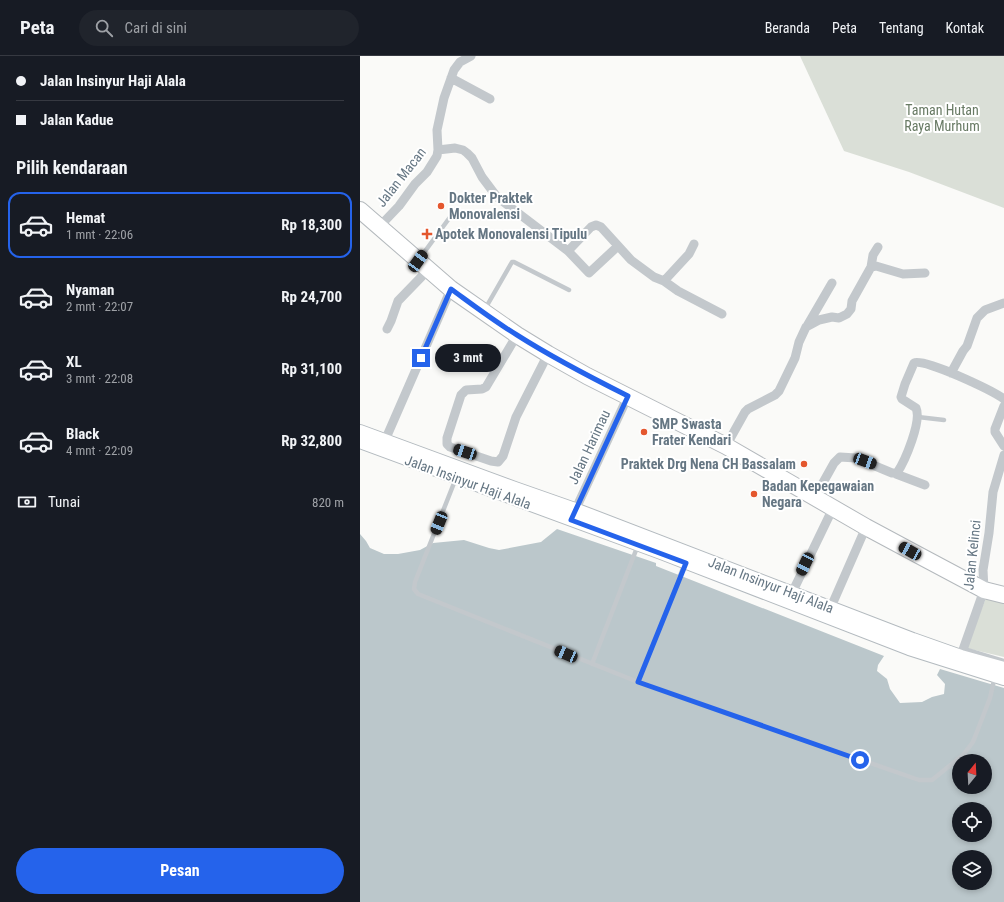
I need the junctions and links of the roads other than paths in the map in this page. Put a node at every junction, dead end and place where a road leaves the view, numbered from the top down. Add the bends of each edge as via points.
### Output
1 (471, 56) edge
2 (451, 78) junction
3 (490, 99) dead end
4 (438, 150) junction
5 (456, 209) dead end
6 (360, 210) edge
7 (379, 227) junction
8 (694, 244) dead end
9 (618, 246) junction
10 (878, 247) dead end
11 (568, 251) junction
12 (423, 265) junction
13 (871, 267) junction
14 (925, 273) dead end
15 (664, 281) junction
16 (832, 283) dead end
17 (451, 289) junction
18 (569, 290) dead end
19 (1004, 303) edge
20 (483, 312) junction
21 (722, 314) dead end
22 (806, 327) junction
23 (387, 329) dead end
24 (517, 335) junction
25 (548, 354) junction
26 (951, 373) junction
27 (628, 396) junction
28 (1004, 399) edge
29 (1004, 406) edge
30 (918, 417) junction
31 (944, 420) dead end
32 (360, 431) edge
33 (360, 442) edge
34 (383, 445) junction
35 (726, 446) junction
36 (1004, 446) edge
37 (1004, 455) edge
38 (896, 474) junction
39 (456, 478) junction
40 (925, 485) dead end
41 (815, 497) junction
42 (833, 508) junction
43 (573, 514) junction
44 (866, 527) junction
45 (637, 550) junction
46 (683, 567) junction
47 (984, 590) junction
48 (792, 592) junction
49 (1004, 595) edge
50 (831, 607) junction
51 (961, 656) junction
52 (1004, 661) edge
53 (592, 664) junction
54 (1001, 674) edge
55 (638, 682) junction

1 - 2 street, Jalan Macan via 460,62
2 - 3 street
2 - 4 street, Jalan Macan via 438,121
4 - 7 street, Jalan Macan via 427,172
4 - 11 street via 455,148 467,153 497,197
5 - 12 lane
6 - 7 highway
7 - 12 highway
8 - 15 street via 689,254
9 - 11 street via 601,227 596,225
9 - 11 street via 589,273
9 - 15 street via 631,260
10 - 13 street via 872,255
12 - 17 highway
12 - 23 street via 398,301
13 - 14 street via 876,266 903,274
13 - 22 street via 847,314 839,318 819,320
15 - 21 street
16 - 22 street
17 - 20 highway
17 - 34 street
18 - 20 lane via 512,262
19 - 26 street via 985,310 978,318 967,346 962,350
20 - 24 highway
22 - 35 street via 779,391 745,412
24 - 25 highway
24 - 25 street via 486,387 466,390 461,395 446,442 450,447 498,462 519,410
25 - 27 highway
26 - 28 street
26 - 30 street via 920,361 914,363 901,397 916,408
27 - 35 highway
27 - 43 street, Jalan Harimau
29 - 36 street via 995,429
30 - 31 lane
30 - 38 street via 911,442
32 - 34 main road, Jalan Insinyur Haji Alala
33 - 34 main road, Jalan Insinyur Haji Alala
34 - 39 main road, Jalan Insinyur Haji Alala
34 - 43 main road, Jalan Insinyur Haji Alala
35 - 41 highway
37 - 47 street, Jalan Kelinci via 993,492 983,570
38 - 40 street
38 - 41 street via 856,458 840,457
39 - 43 main road, Jalan Insinyur Haji Alala
39 - 53 lane, Jalan Insinyur Haji Alala via 414,589 418,594
41 - 42 highway
42 - 44 highway
42 - 48 street
43 - 45 main road, Jalan Insinyur Haji Alala
43 - 48 main road, Jalan Insinyur Haji Alala
44 - 47 highway
44 - 50 street
45 - 46 main road, Jalan Insinyur Haji Alala
45 - 53 lane
46 - 51 main road, Jalan Insinyur Haji Alala via 909,649
46 - 55 lane
47 - 49 highway
47 - 51 street, Jalan Kelinci
48 - 50 main road, Jalan Insinyur Haji Alala
50 - 51 main road, Jalan Insinyur Haji Alala
51 - 52 lane
51 - 54 main road, Jalan Insinyur Haji Alala
53 - 55 lane, Jalan Insinyur Haji Alala
54 - 55 lane, Jalan Insinyur Haji Alala via 973,742 963,755 932,780 919,780

